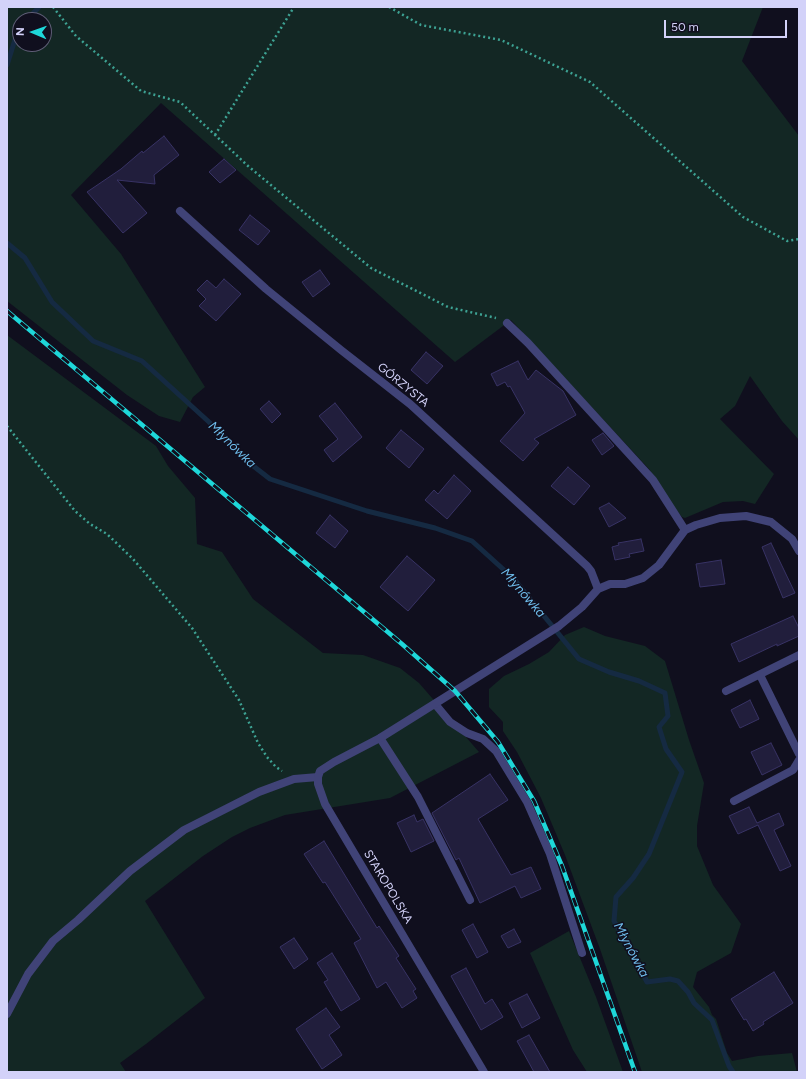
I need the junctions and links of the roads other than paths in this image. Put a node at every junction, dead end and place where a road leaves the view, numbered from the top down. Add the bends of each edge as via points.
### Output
1 (180, 211) dead end
2 (507, 323) road end
3 (686, 530) junction
4 (799, 551) edge
5 (598, 589) junction
6 (799, 655) edge
7 (760, 675) junction
8 (726, 691) dead end
9 (435, 704) junction
10 (380, 738) junction
11 (799, 754) edge
12 (799, 760) edge
13 (318, 777) junction
14 (734, 801) dead end
15 (470, 900) dead end
16 (581, 950) dead end
17 (7, 1014) edge
18 (484, 1072) edge

1 - 5 street, GÓRZYSTA via 266,288 410,404 587,566
2 - 3 street via 653,480
3 - 4 street via 720,518 746,516 771,522 792,539
3 - 5 street via 659,565 644,578 625,584 610,584
5 - 9 street via 560,626
6 - 7 street
7 - 8 street
7 - 11 street
9 - 10 street
9 - 16 street via 450,722 483,739 496,751 527,802 550,854
10 - 13 street via 324,768
10 - 15 street via 418,797
12 - 14 street via 793,770
13 - 17 street via 294,779 260,792 184,830 130,870 53,941 28,974
13 - 18 street, STAROPOLSKA via 325,804

